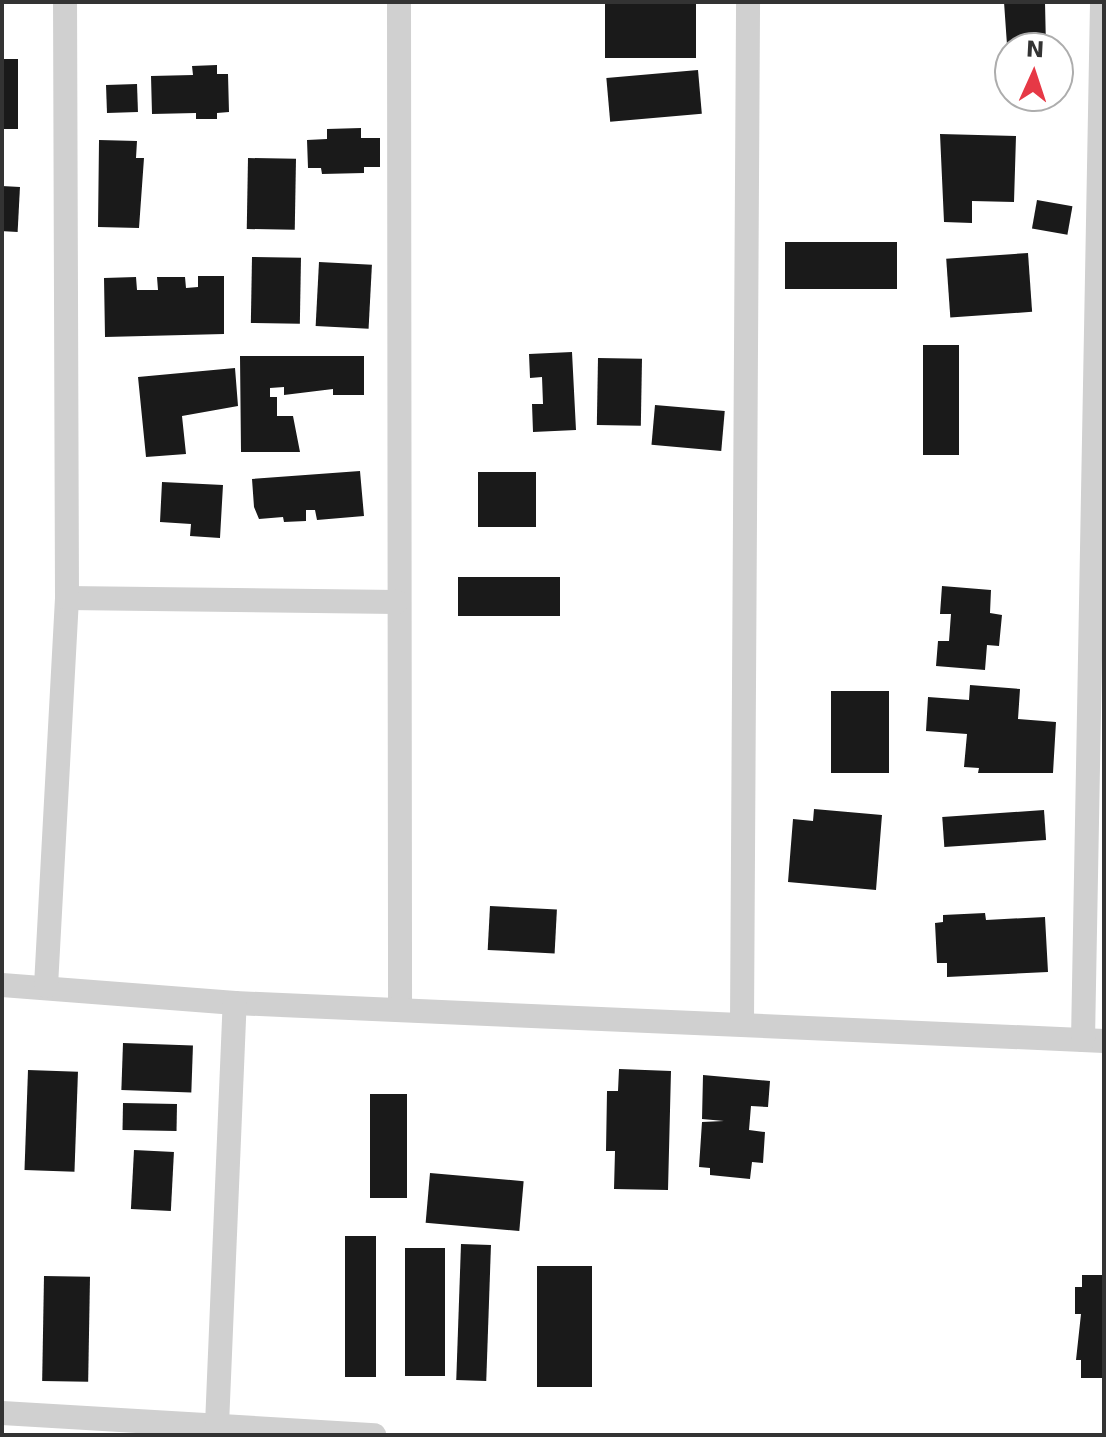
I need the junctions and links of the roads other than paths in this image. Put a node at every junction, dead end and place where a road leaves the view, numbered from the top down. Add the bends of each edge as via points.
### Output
1 (65, 2) edge
2 (399, 2) edge
3 (748, 2) edge
4 (1102, 2) edge
5 (1102, 279) edge
6 (67, 598) junction
7 (397, 602) junction
8 (1099, 630) edge
9 (2, 985) edge
10 (46, 986) junction
11 (235, 1003) junction
12 (400, 1006) junction
13 (742, 1023) junction
14 (1094, 1041) edge
15 (2, 1413) edge
16 (217, 1425) junction
17 (374, 1435) edge

1 - 6 street
2 - 7 street
3 - 13 street
4 - 5 street
5 - 8 street
6 - 7 street
6 - 10 street
7 - 12 street
8 - 14 street
9 - 10 street
10 - 11 street
11 - 12 street
11 - 16 street
12 - 13 street
13 - 14 street
15 - 16 street
16 - 17 street

